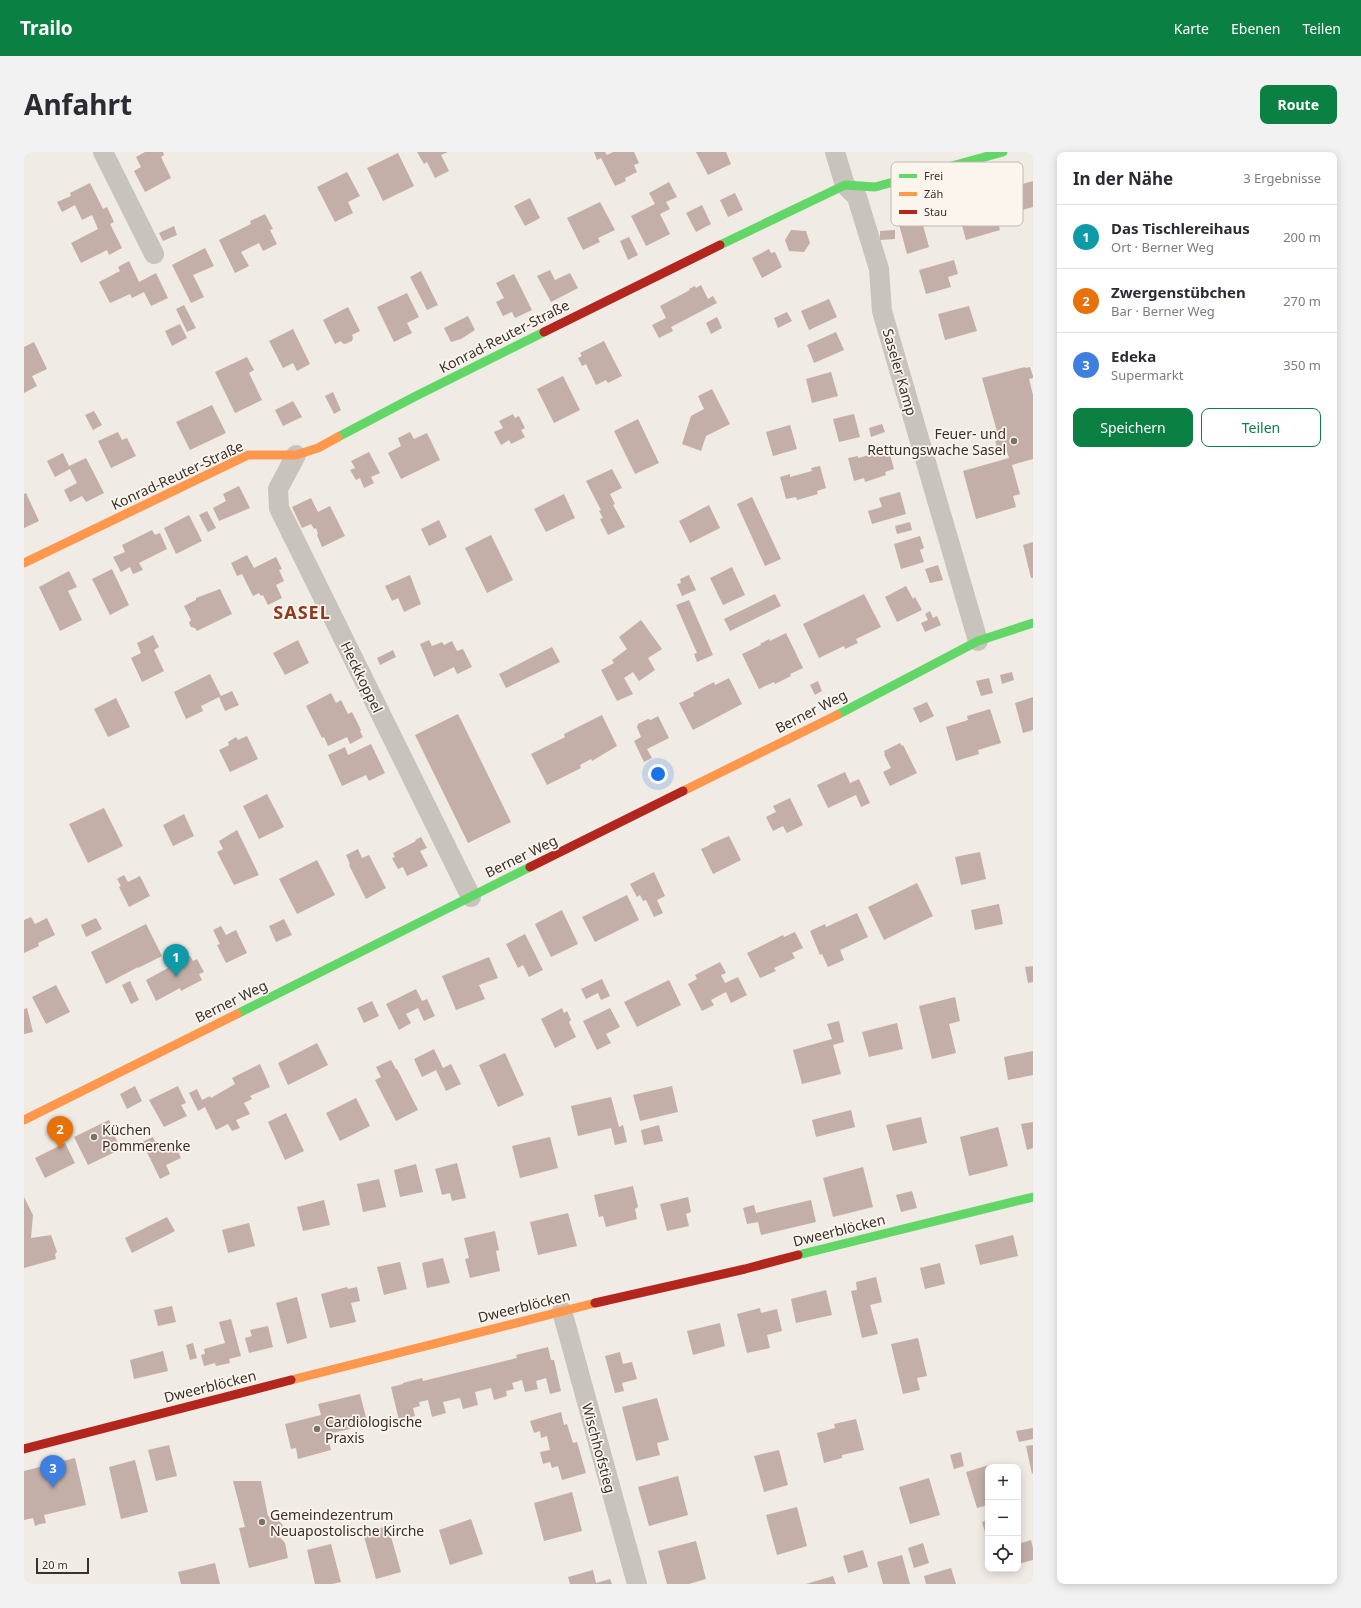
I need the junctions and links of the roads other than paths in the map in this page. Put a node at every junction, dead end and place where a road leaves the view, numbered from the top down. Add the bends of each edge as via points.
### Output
1 (103, 152) edge
2 (835, 152) edge
3 (1003, 152) edge
4 (966, 162) edge
5 (891, 182) edge
6 (845, 185) junction
7 (154, 254) dead end
8 (296, 455) junction
9 (24, 564) edge
10 (1033, 623) edge
11 (978, 641) junction
12 (471, 897) junction
13 (24, 1120) edge
14 (1033, 1197) edge
15 (562, 1311) junction
16 (24, 1449) edge
17 (637, 1584) edge

1 - 7 street
2 - 6 street, Saseler Kamp
3 - 4 street, Konrad-Reuter-Straße
5 - 6 street, Konrad-Reuter-Straße via 874,187
6 - 8 street, Konrad-Reuter-Straße via 595,306 318,448
6 - 11 street, Saseler Kamp via 857,197 879,269 882,312
8 - 9 street, Konrad-Reuter-Straße via 248,455
8 - 12 street, Heckkoppel via 278,489 279,508
10 - 11 street, Berner Weg
11 - 12 street, Berner Weg via 840,713
12 - 13 street, Berner Weg
14 - 15 street, Dweerblöcken via 745,1269
15 - 16 street, Dweerblöcken
15 - 17 street, Wischhofstieg

